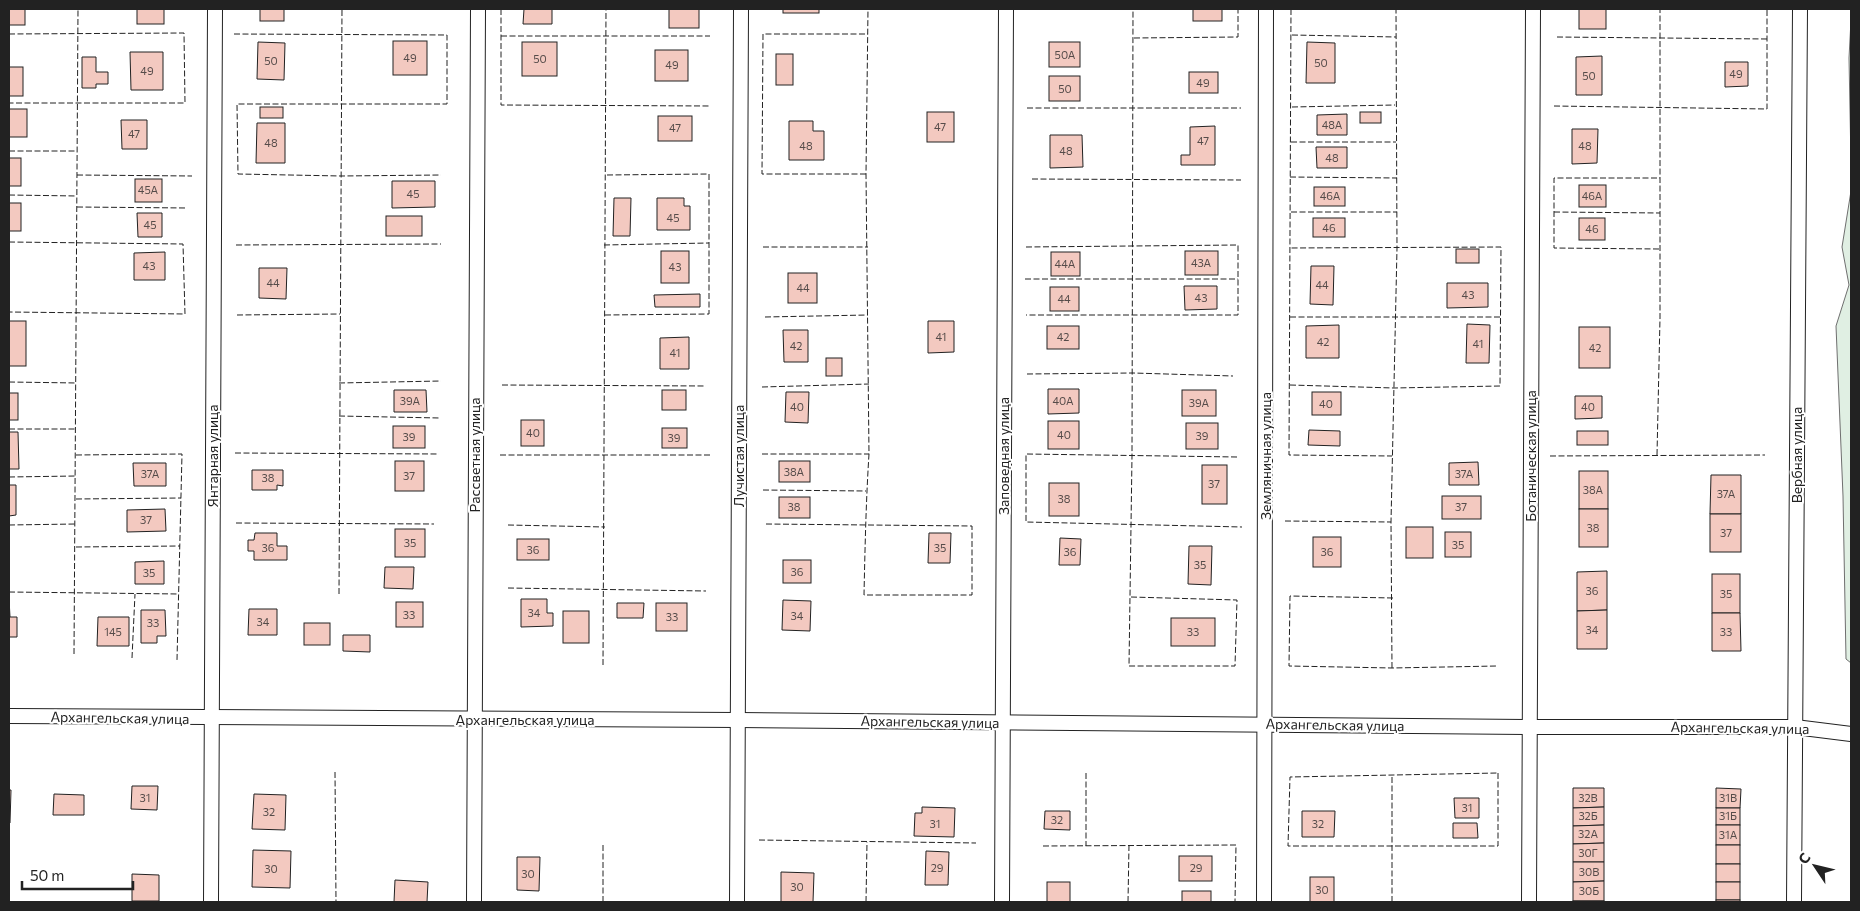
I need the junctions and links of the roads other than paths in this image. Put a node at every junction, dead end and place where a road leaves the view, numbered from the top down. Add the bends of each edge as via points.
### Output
1 (215, 9) edge
2 (478, 9) edge
3 (741, 9) edge
4 (1006, 9) edge
5 (1266, 9) edge
6 (1533, 9) edge
7 (1800, 9) edge
8 (9, 716) edge
9 (212, 718) junction
10 (474, 720) junction
11 (738, 720) junction
12 (1003, 723) junction
13 (1265, 724) junction
14 (1530, 727) junction
15 (1795, 727) junction
16 (1851, 734) edge
17 (211, 902) edge
18 (474, 902) edge
19 (737, 902) edge
20 (1002, 902) edge
21 (1264, 902) edge
22 (1528, 902) edge
23 (1794, 902) edge

1 - 9 street, Янтарная улица
2 - 10 street, Рассветная улица
3 - 11 street, Лучистая улица
4 - 12 street, Заповедная улица
5 - 13 street, Земляничная улица
6 - 14 street, Ботаническая улица
7 - 15 street, Вербная улица
8 - 9 street, Архангельская улица
9 - 10 street, Архангельская улица
9 - 17 street, Янтарная улица
10 - 11 street, Архангельская улица
10 - 18 street, Рассветная улица
11 - 12 street, Архангельская улица
11 - 19 street, Лучистая улица
12 - 13 street, Архангельская улица
12 - 20 street, Заповедная улица
13 - 14 street, Архангельская улица
13 - 21 street, Земляничная улица
14 - 15 street, Архангельская улица
14 - 22 street, Ботаническая улица
15 - 16 street, Архангельская улица
15 - 23 street, Вербная улица

